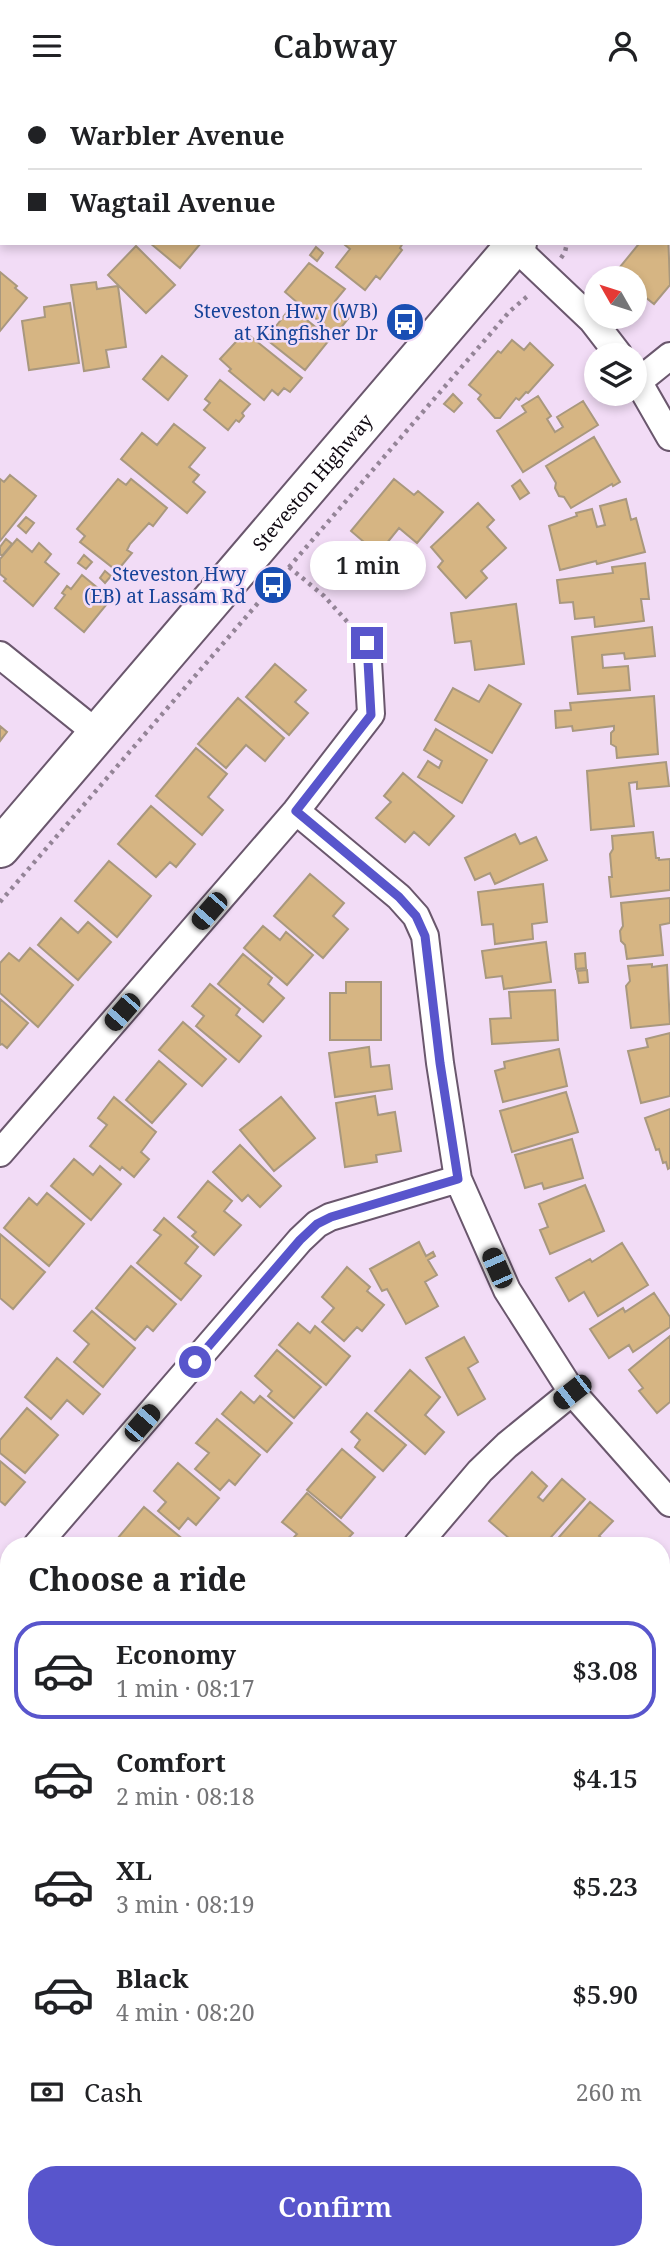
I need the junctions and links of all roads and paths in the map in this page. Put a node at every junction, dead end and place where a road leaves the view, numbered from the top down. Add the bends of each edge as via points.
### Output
1 (515, 245) edge
2 (567, 245) edge
3 (565, 252) dead end
4 (524, 301) dead end
5 (610, 343) edge
6 (670, 356) edge
7 (647, 372) edge
8 (647, 397) edge
9 (670, 437) edge
10 (289, 567) junction
11 (367, 643) joint
12 (0, 655) edge
13 (98, 734) junction
14 (296, 811) junction
15 (0, 848) edge
16 (0, 902) edge
17 (0, 1153) edge
18 (458, 1179) junction
19 (572, 1392) junction
20 (670, 1503) edge
21 (44, 1537) edge
22 (423, 1537) edge

1 - 5 street
1 - 13 main road, Steveston Highway
2 - 3 path
4 - 10 path via 510,311
6 - 7 street
8 - 9 street
10 - 11 path via 324,596
10 - 16 path
11 - 14 street via 371,715
12 - 13 street
13 - 15 main road, Steveston Highway
14 - 17 street
14 - 18 street via 399,897 416,916 425,936
18 - 19 street via 507,1290
18 - 21 street via 346,1211 317,1224
19 - 20 street
19 - 22 street via 480,1471

